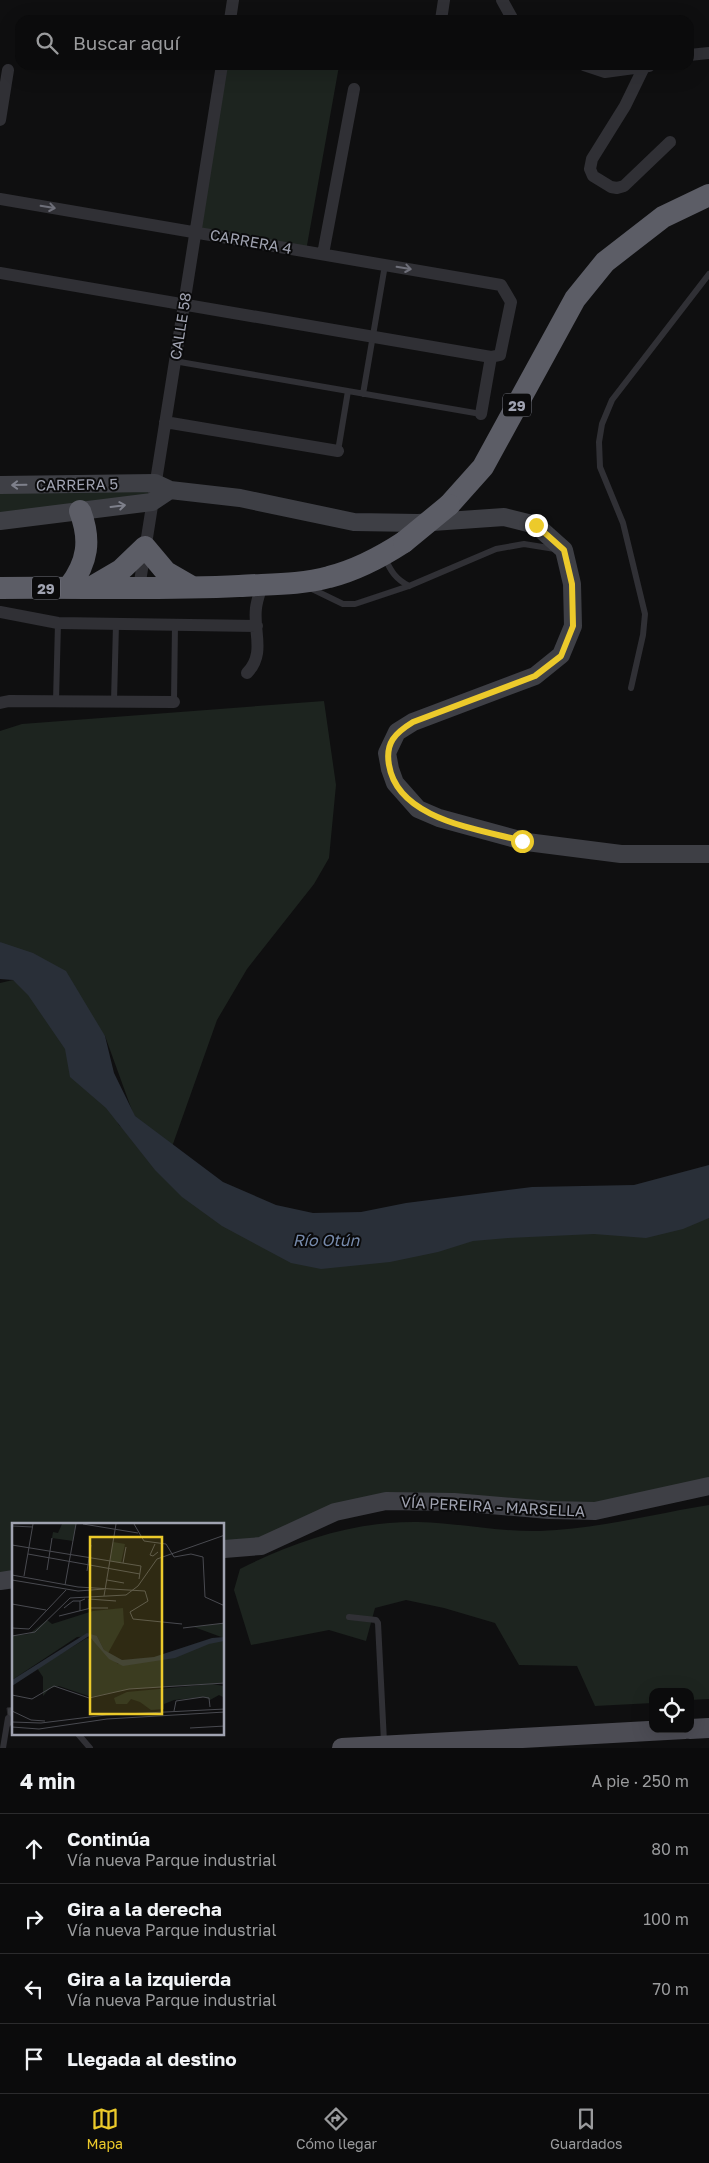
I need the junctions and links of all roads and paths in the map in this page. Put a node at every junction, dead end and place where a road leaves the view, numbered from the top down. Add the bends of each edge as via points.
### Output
1 (233, 0) edge
2 (444, 0) edge
3 (502, 0) edge
4 (231, 15) edge
5 (442, 15) edge
6 (510, 15) edge
7 (709, 53) edge
8 (694, 54) edge
9 (8, 70) dead end
10 (221, 70) edge
11 (599, 70) edge
12 (619, 70) edge
13 (646, 70) edge
14 (354, 89) dead end
15 (0, 120) edge
16 (670, 142) dead end
17 (709, 195) edge
18 (0, 200) edge
19 (195, 232) junction
20 (323, 254) junction
21 (385, 265) junction
22 (0, 273) edge
23 (709, 274) edge
24 (183, 304) junction
25 (372, 337) junction
26 (491, 357) junction
27 (174, 361) junction
28 (348, 391) junction
29 (363, 394) junction
30 (481, 414) joint
31 (164, 422) junction
32 (338, 451) joint
33 (0, 485) edge
34 (162, 486) junction
35 (152, 502) junction
36 (80, 510) junction
37 (0, 521) edge
38 (145, 547) junction
39 (564, 550) junction
40 (384, 555) junction
41 (298, 583) junction
42 (262, 585) junction
43 (409, 586) junction
44 (80, 587) junction
45 (0, 588) edge
46 (139, 588) junction
47 (194, 588) junction
48 (0, 612) edge
49 (58, 623) junction
50 (116, 624) junction
51 (176, 624) junction
52 (257, 626) junction
53 (247, 673) dead end
54 (631, 688) dead end
55 (56, 701) junction
56 (114, 701) junction
57 (174, 702) joint
58 (0, 703) edge
59 (709, 854) edge
60 (709, 1486) edge
61 (225, 1549) edge
62 (349, 1617) dead end
63 (8, 1718) dead end
64 (709, 1728) edge
65 (694, 1729) edge
66 (649, 1731) edge
67 (6, 1734) junction
68 (12, 1734) edge
69 (80, 1736) edge
70 (384, 1746) junction
71 (3, 1748) edge
72 (90, 1748) edge
73 (342, 1748) edge

1 - 4 street
2 - 5 street
3 - 6 street
7 - 8 street
9 - 15 street
10 - 19 street, CALLE 58
11 - 12 street
13 - 16 street via 592,160 590,169 593,176 611,187 624,186
14 - 20 street
17 - 40 highway, 29, bridge via 663,217 605,262 581,291 554,334 483,467 449,504
18 -> 19 street, CARRERA 4
19 - 20 street, CARRERA 4
19 - 24 street, CALLE 58
20 - 21 street, CARRERA 4
21 - 25 lane
21 -> 26 street, CARRERA 4 via 501,285 511,302 500,355
22 - 24 street
23 - 54 lane via 612,400 602,424 600,467 623,523 645,614
24 - 25 street
24 - 27 street, CALLE 58
25 - 26 street
25 - 29 lane
26 - 30 street
27 - 28 lane
27 - 31 street, CALLE 58
28 - 29 lane
28 - 32 lane
29 - 30 lane
31 - 32 street
31 - 34 street, CALLE 58
34 -> 33 main road, CARRERA 5
34 - 35 main road
34 - 39 main road, CARRERA 5 via 240,498 354,522 418,523 504,517 536,525
36 -> 35 main road, CARRERA 5
35 - 38 street
36 - 37 main road, CARRERA 5
36 - 44 highway via 88,542 79,574
38 - 44 highway via 121,570
38 - 46 street
38 - 47 highway via 166,572
39 - 43 lane via 513,544
39 - 59 main road via 572,584 573,626 561,656 535,676 413,722 396,732 387,753 395,783 418,809 522,841 621,854
40 - 41 highway, 29 via 328,578
40 - 43 lane via 390,571
41 - 42 highway, 29
41 - 43 lane via 343,604 355,604
42 - 47 highway, 29
42 - 52 street via 256,610
44 - 45 highway, 29
44 - 46 highway, 29
46 - 47 highway, 29
48 - 49 street
49 - 50 street
49 - 55 lane
50 - 51 street
50 - 56 lane
51 - 52 street
51 - 57 lane
52 - 53 street via 255,664
55 - 56 street
55 - 58 street
56 - 57 street
60 - 61 main road, VÍA PEREIRA - MARSELLA via 594,1511 386,1501 335,1512 261,1546
62 - 70 lane via 372,1619 378,1623
63 - 67 lane
64 - 65 main road
66 - 70 main road
67 - 68 lane
67 - 71 lane
69 - 72 lane
70 - 73 main road

